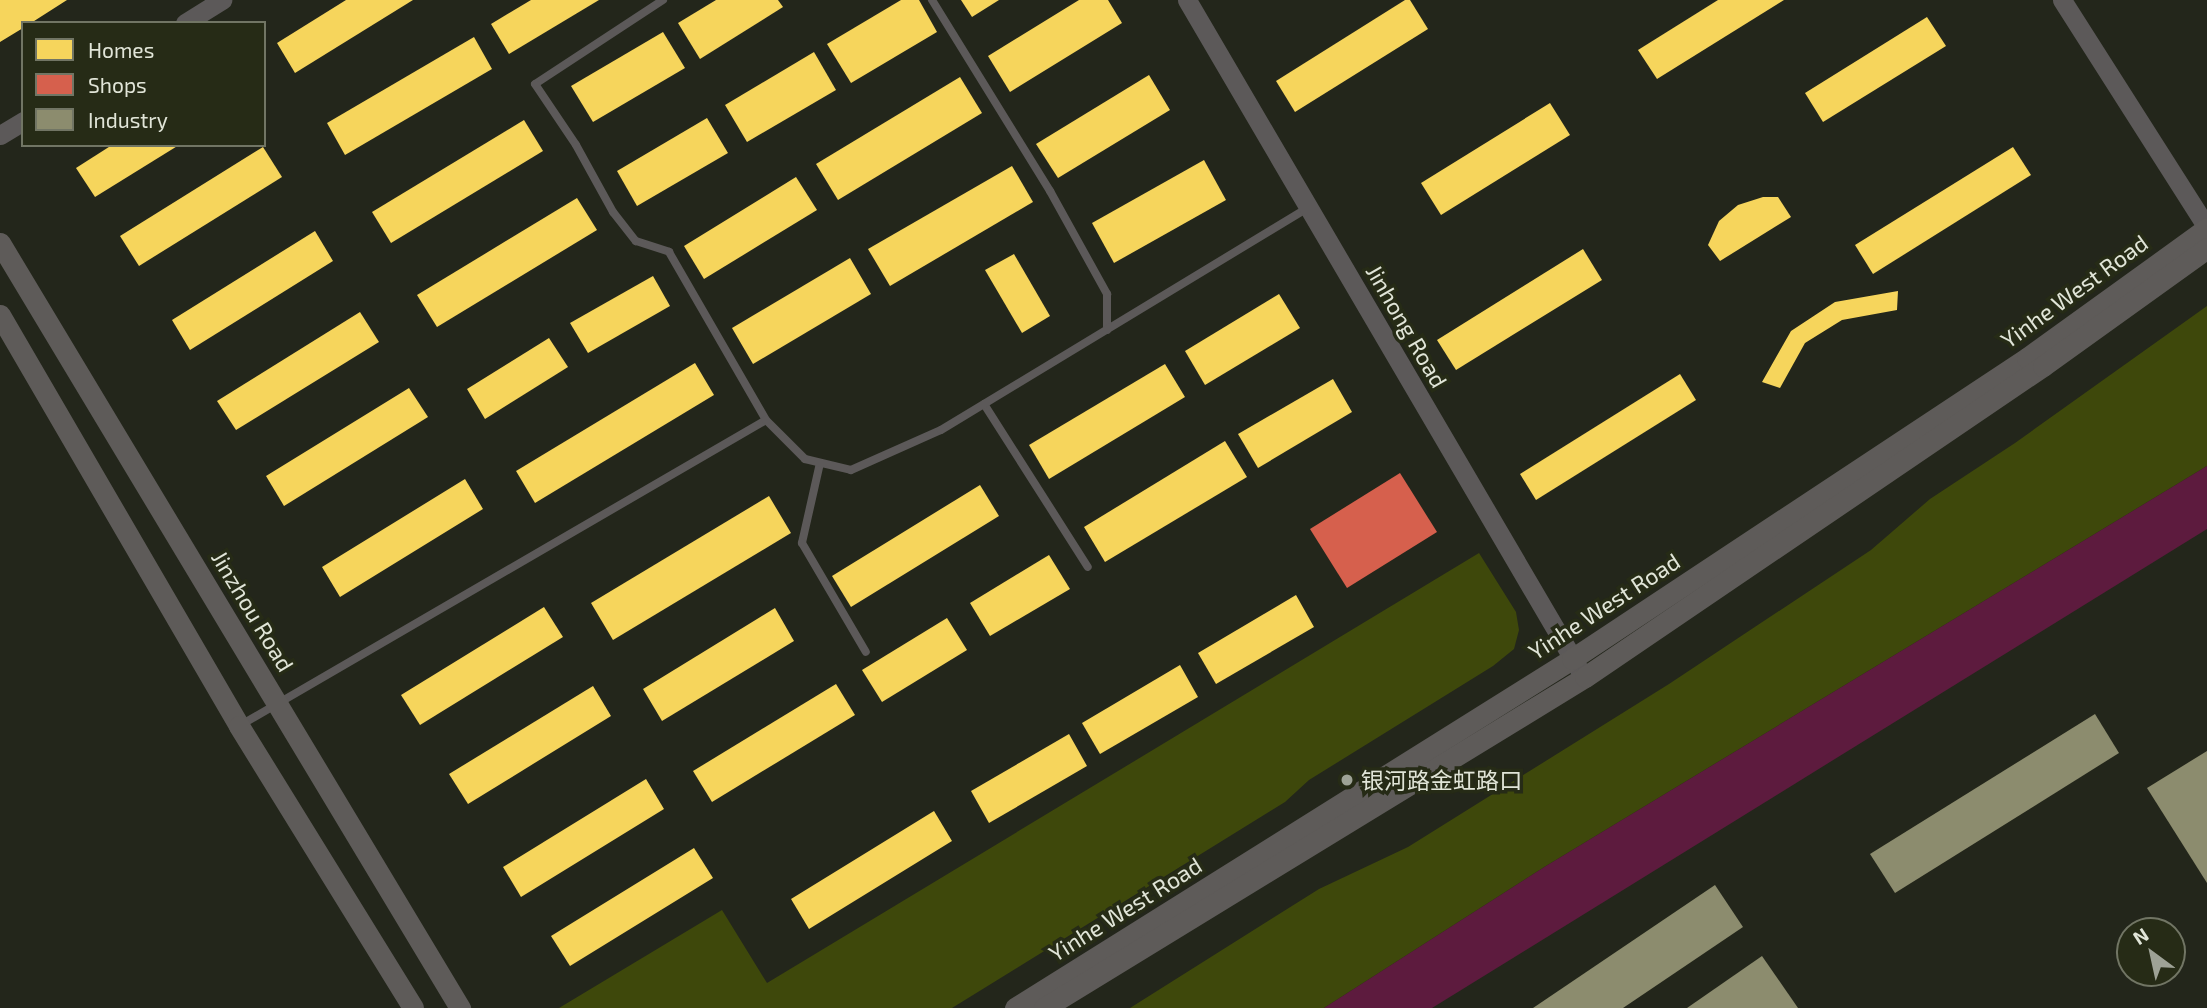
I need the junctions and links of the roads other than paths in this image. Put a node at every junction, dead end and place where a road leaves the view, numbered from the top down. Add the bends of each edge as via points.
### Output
1 (222, 0) edge
2 (663, 0) edge
3 (932, 0) edge
4 (1186, 0) edge
5 (2062, 0) edge
6 (188, 21) edge
7 (21, 122) edge
8 (0, 135) edge
9 (1310, 207) junction
10 (2207, 228) edge
11 (0, 243) edge
12 (2207, 248) edge
13 (0, 315) edge
14 (1107, 330) junction
15 (984, 404) junction
16 (766, 420) junction
17 (820, 463) junction
18 (1088, 567) dead end
19 (866, 652) dead end
20 (1572, 659) junction
21 (1585, 677) junction
22 (279, 705) junction
23 (239, 726) junction
24 (413, 1008) edge
25 (460, 1008) edge
26 (1015, 1008) edge
27 (1044, 1008) edge

1 - 6 street
2 - 16 lane via 535,84 613,212 636,241 669,252
3 - 14 lane via 1050,191 1107,294
4 - 9 street, Jinhong Road
5 - 10 street
7 - 8 street
9 - 14 lane
9 - 20 street, Jinhong Road
10 - 20 main road, Yinhe West Road via 2027,358
11 - 22 main road, Jinzhou Road
12 - 21 main road, Yinhe West Road via 2043,366
13 - 23 main road
14 - 15 lane
15 - 17 lane via 941,430 851,470
15 - 18 lane
16 - 17 lane via 804,459
16 - 22 lane
17 - 19 lane via 802,543
20 - 21 street, Jinhong Road
20 - 26 main road, Yinhe West Road
21 - 27 main road, Yinhe West Road
22 - 23 lane
22 - 25 main road, Jinzhou Road
23 - 24 main road

